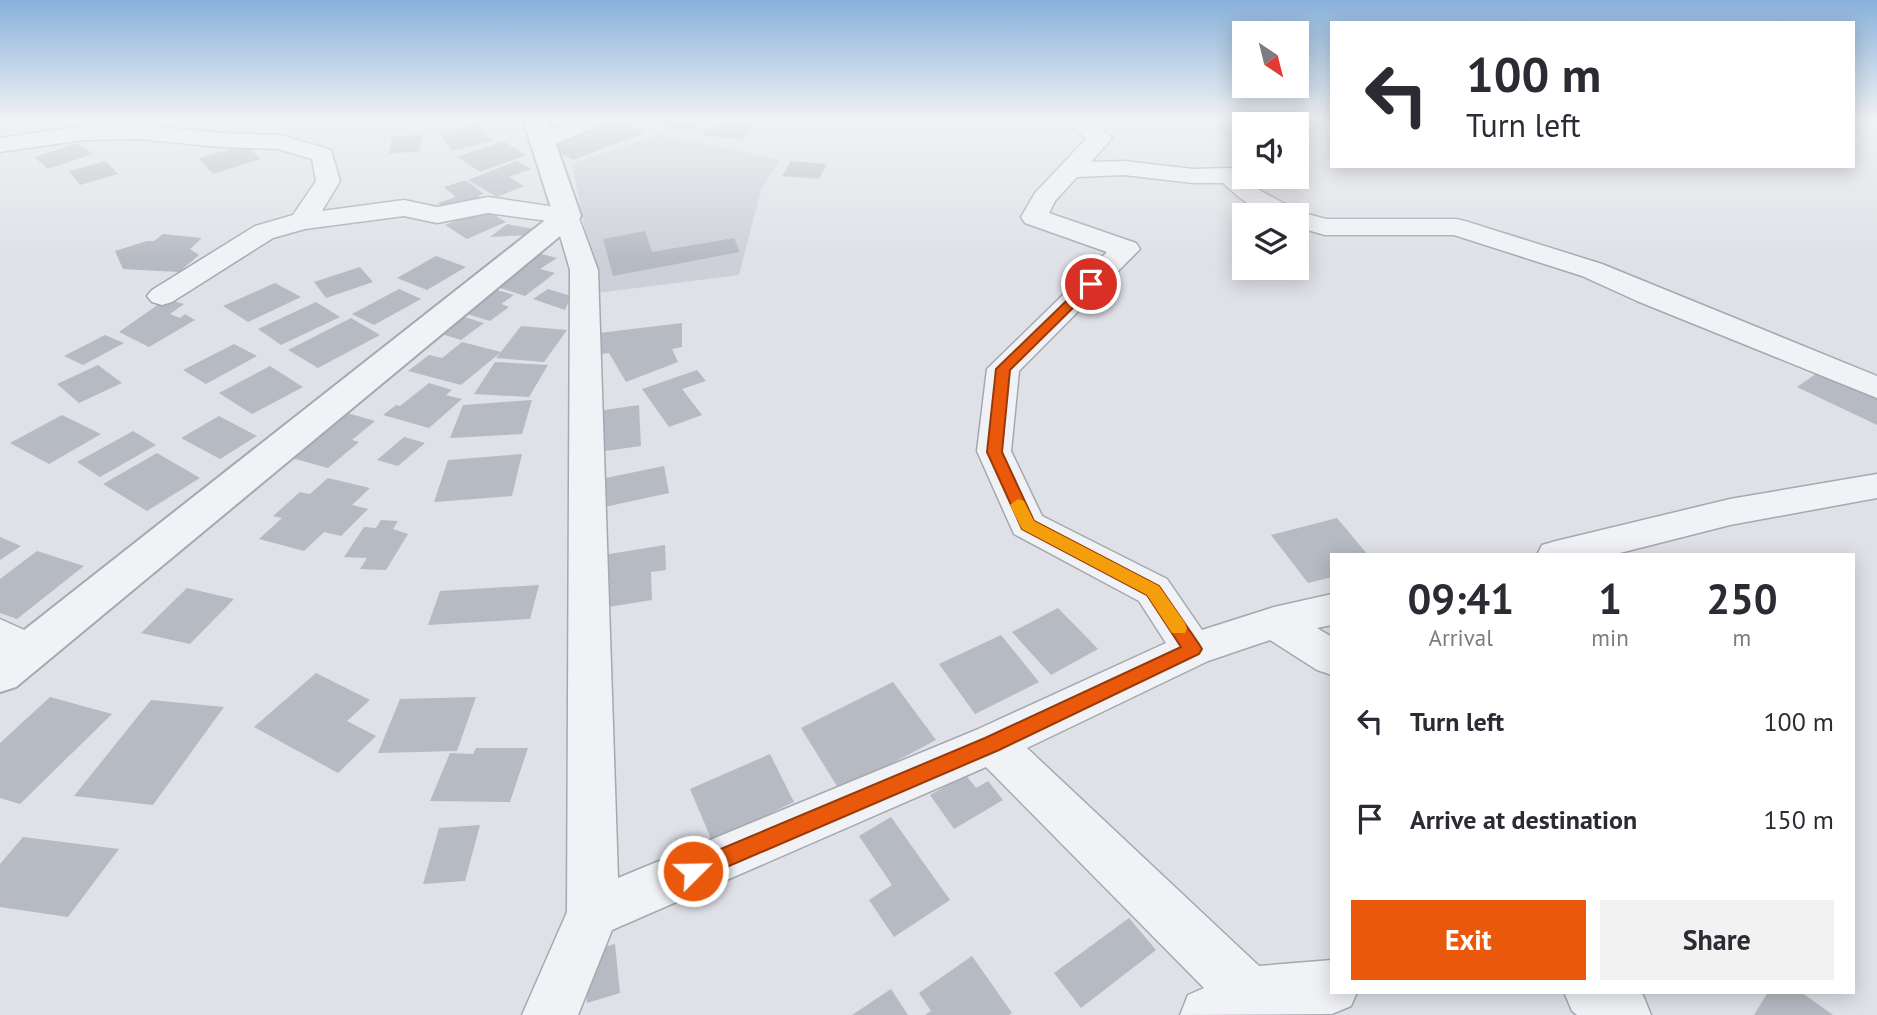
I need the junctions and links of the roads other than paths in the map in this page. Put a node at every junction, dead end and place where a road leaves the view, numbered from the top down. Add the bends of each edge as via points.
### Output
1 (325, 166) edge
2 (550, 166) edge
3 (1073, 166) edge
4 (1070, 170) junction
5 (1266, 203) edge
6 (567, 216) junction
7 (302, 221) junction
8 (1309, 222) edge
9 (162, 296) dead end
10 (1877, 388) edge
11 (1877, 486) edge
12 (1564, 553) edge
13 (1330, 609) edge
14 (1274, 623) junction
15 (1193, 649) junction
16 (9, 653) edge
17 (1330, 657) edge
18 (992, 744) junction
19 (593, 913) junction
20 (1330, 987) edge
21 (1594, 994) edge
22 (1229, 1004) edge
23 (550, 1015) edge
24 (1623, 1015) edge

1 - 7 street via 328,181
2 - 6 street
3 - 4 street
4 - 5 street via 1124,168 1229,175
4 - 15 street via 1044,198 1034,217 1126,250 1003,369 995,452 1027,525 1153,590
6 - 7 street via 488,205 437,215 404,208
6 - 16 street
6 - 19 street via 584,270
7 - 9 street via 264,232
8 - 10 street via 1389,229 1456,227 1592,270
11 - 12 street via 1730,512
13 - 14 street
14 - 15 street
14 - 17 street
15 - 18 street
18 - 19 street
18 - 22 street
19 - 23 street
20 - 22 street
21 - 24 street

